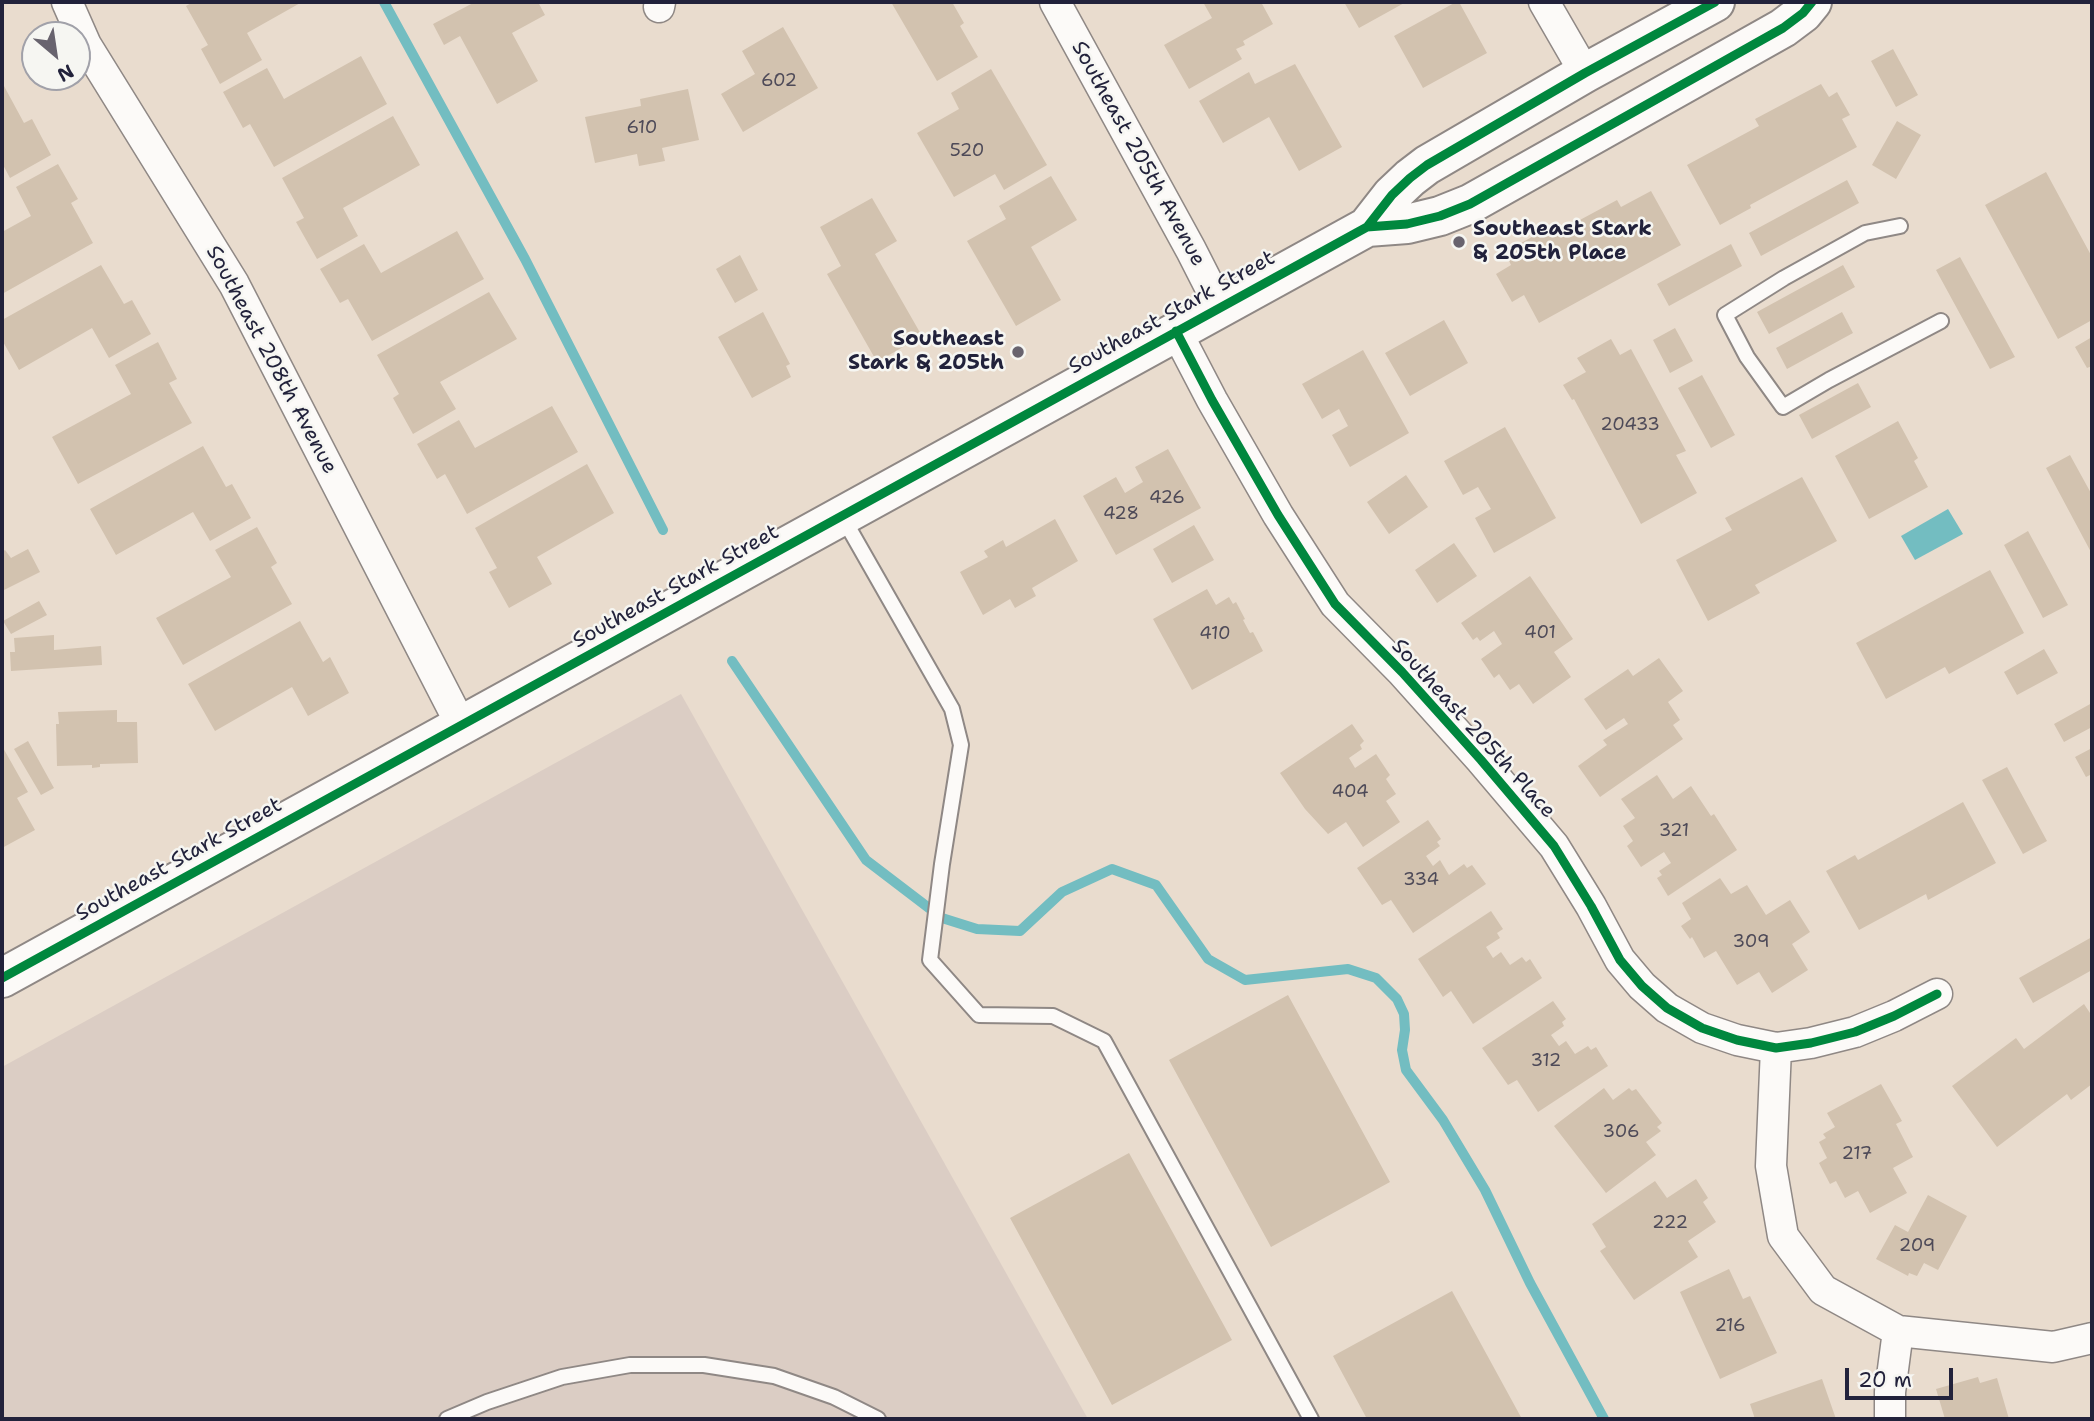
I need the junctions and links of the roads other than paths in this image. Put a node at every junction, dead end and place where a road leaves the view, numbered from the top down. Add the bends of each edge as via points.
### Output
1 (67, 2) edge
2 (1055, 2) edge
3 (1544, 2) edge
4 (1715, 2) edge
5 (1812, 2) edge
6 (1585, 74) junction
7 (1900, 226) dead end
8 (1367, 227) junction
9 (1220, 307) junction
10 (1941, 321) dead end
11 (1176, 331) junction
12 (842, 516) junction
13 (461, 725) junction
14 (2, 978) edge
15 (1937, 994) dead end
16 (1776, 1048) junction
17 (1898, 1331) junction
18 (2092, 1338) edge
19 (447, 1419) edge
20 (878, 1419) edge
21 (1311, 1419) edge
22 (1890, 1419) edge

1 - 13 street, Southeast 208th Avenue via 86,45 234,284
2 - 9 street, Southeast 205th Avenue
3 - 6 street
4 - 6 main road, Southeast Stark Street
5 - 8 main road, Southeast Stark Street via 1783,28 1470,204 1407,224
6 - 8 main road, Southeast Stark Street via 1427,165 1392,195
7 - 10 lane via 1866,233 1725,315 1746,357 1783,407
8 - 9 main road, Southeast Stark Street
9 - 11 main road, Southeast Stark Street
11 - 12 main road, Southeast Stark Street
11 - 16 street, Southeast 205th Place via 1271,504 1335,604 1481,760 1554,846 1620,960 1667,1008 1702,1028
12 - 13 main road, Southeast Stark Street
12 - 21 lane via 952,709 961,745 930,961 979,1015 1053,1016 1104,1041
13 - 14 main road, Southeast Stark Street
15 - 16 street, Southeast 205th Place via 1855,1032
16 - 17 street via 1771,1166 1783,1236 1822,1290
17 - 18 street via 2053,1347
17 - 22 street
19 - 20 lane via 562,1377 630,1365 705,1365 774,1376 834,1397

